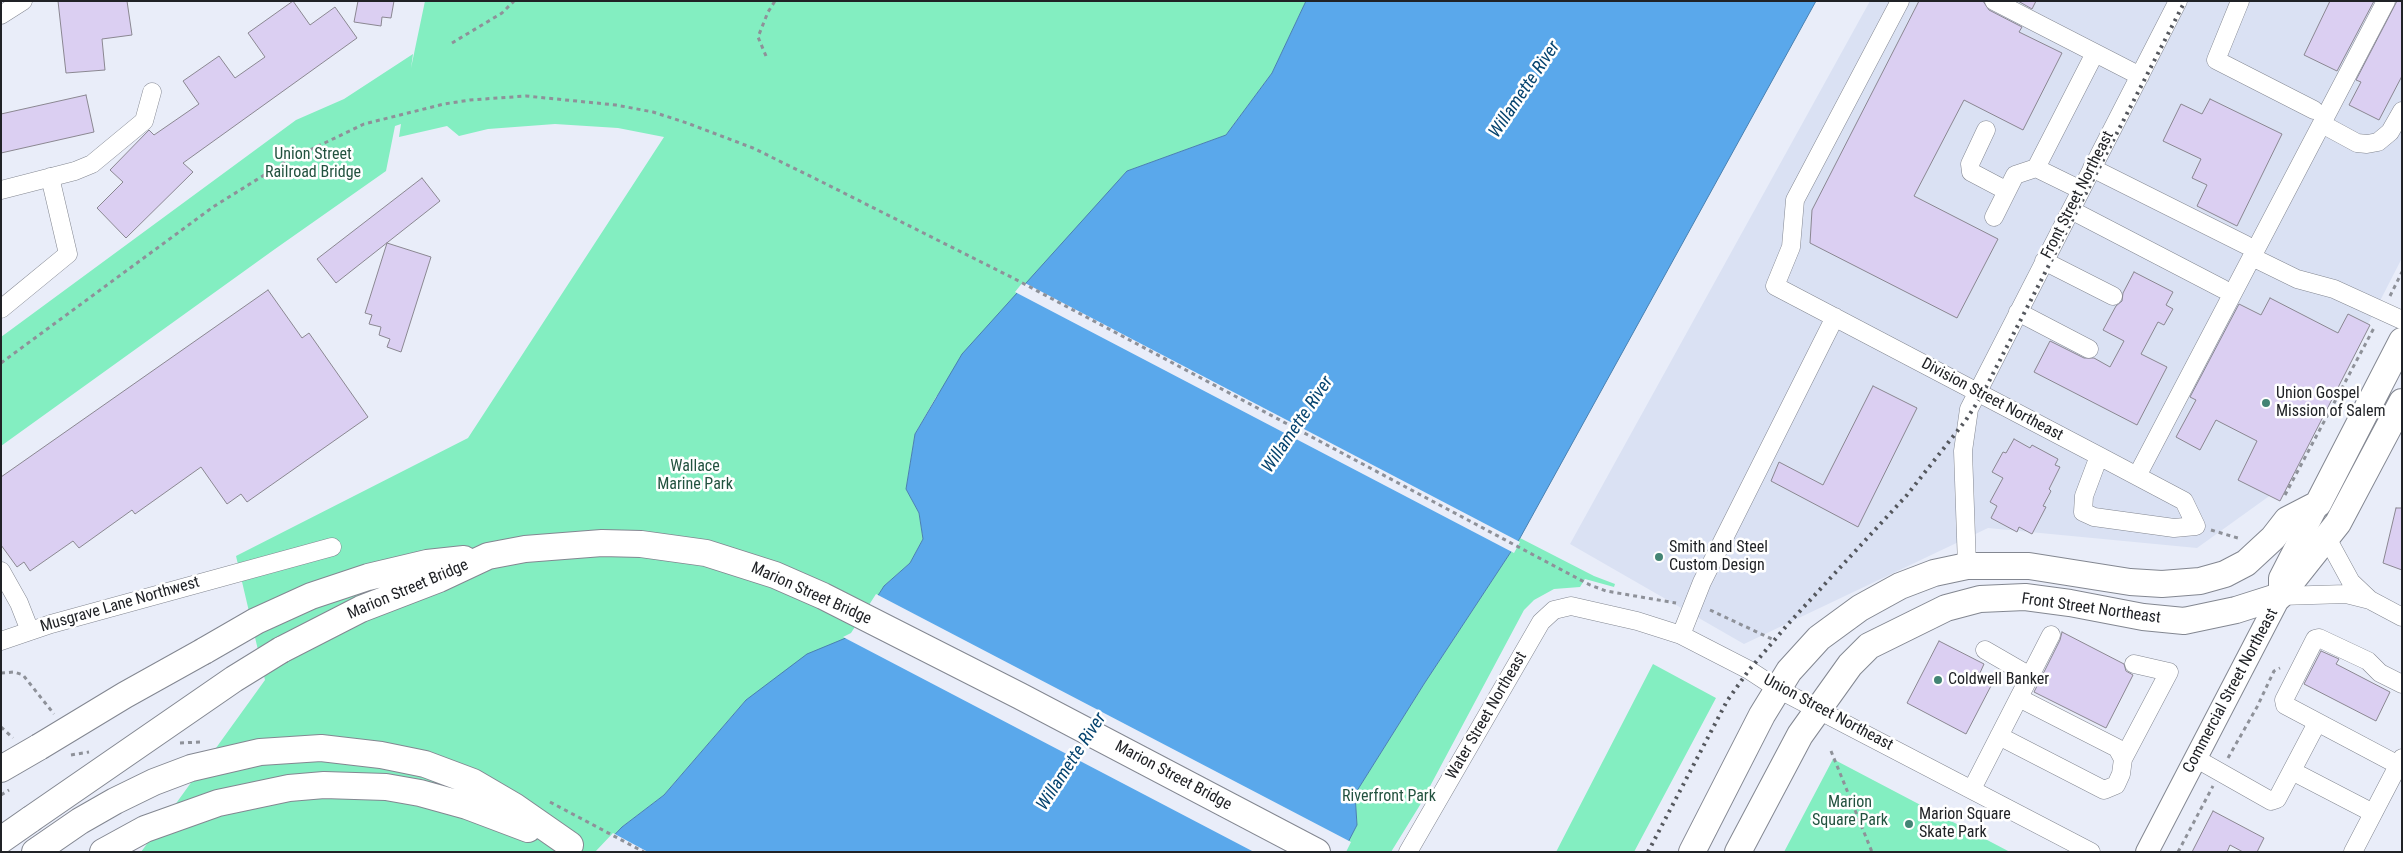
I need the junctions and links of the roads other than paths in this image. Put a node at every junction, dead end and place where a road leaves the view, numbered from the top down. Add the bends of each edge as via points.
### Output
1 (23, 1) edge
2 (1900, 1) edge
3 (1994, 1) edge
4 (2178, 1) edge
5 (2240, 1) edge
6 (2386, 1) edge
7 (1, 15) edge
8 (2095, 53) junction
9 (2140, 76) junction
10 (152, 92) dead end
11 (2402, 111) edge
12 (2318, 117) junction
13 (1986, 130) dead end
14 (2036, 168) junction
15 (2092, 168) junction
16 (50, 177) junction
17 (1, 190) edge
18 (2081, 190) junction
19 (2007, 191) junction
20 (2071, 210) junction
21 (1994, 217) dead end
22 (2249, 251) junction
23 (2044, 261) junction
24 (2223, 289) dead end
25 (2113, 296) dead end
26 (1, 309) edge
27 (2018, 312) junction
28 (1835, 317) junction
29 (2402, 320) edge
30 (2402, 341) edge
31 (2089, 349) dead end
32 (1977, 392) junction
33 (2402, 402) edge
34 (2099, 456) junction
35 (2137, 476) junction
36 (2318, 504) junction
37 (2327, 538) junction
38 (332, 547) dead end
39 (488, 556) junction
40 (1967, 566) junction
41 (1, 571) edge
42 (2280, 596) junction
43 (2370, 600) junction
44 (1554, 610) joint
45 (1934, 614) junction
46 (2402, 617) edge
47 (30, 631) junction
48 (2052, 634) dead end
49 (1681, 635) junction
50 (1, 641) edge
51 (1985, 650) dead end
52 (2134, 664) dead end
53 (2030, 676) junction
54 (2402, 684) edge
55 (1778, 689) junction
56 (2019, 698) junction
57 (1817, 709) junction
58 (2317, 723) junction
59 (1999, 736) junction
60 (2195, 758) junction
61 (2123, 759) junction
62 (2401, 763) edge
63 (1, 769) edge
64 (2292, 771) junction
65 (1972, 790) junction
66 (2373, 813) junction
67 (1, 840) edge
68 (576, 849) edge
69 (35, 852) edge
70 (102, 852) edge
71 (1317, 852) edge
72 (1408, 852) edge
73 (1692, 852) edge
74 (1738, 852) edge
75 (2092, 852) edge
76 (2147, 852) edge
77 (2353, 852) edge

1 - 7 street
2 - 28 street, Division Street Northeast via 1795,200 1791,247 1775,286
3 - 8 street
4 - 9 street, Front Street Northeast
5 - 12 street via 2216,60
6 - 12 street
8 - 9 street
8 - 14 street
9 - 15 street, Front Street Northeast
10 - 16 street via 144,121 92,164
11 - 12 street via 2390,132 2378,142 2367,144 2356,143
12 - 22 street
13 - 19 street via 1970,164 1971,172
14 - 18 street
14 - 19 street via 2016,175
15 - 18 street, Front Street Northeast
15 - 22 street
16 - 17 street
16 - 26 street via 68,254
18 - 20 street, Front Street Northeast
19 - 21 street
20 - 23 street, Front Street Northeast
20 - 24 street
22 - 29 street via 2297,279 2334,289
22 - 35 street
23 - 25 street
23 - 27 street, Front Street Northeast
27 - 31 street
27 - 32 street, Front Street Northeast
28 - 32 street, Division Street Northeast
28 - 49 street via 1702,582
30 - 36 highway, Commercial Street Northeast
32 - 34 street, Division Street Northeast
32 - 40 street, Front Street Northeast via 1966,420 1963,451
33 - 37 highway
34 - 35 street, Division Street Northeast
34 - 35 street, Division Street Northeast via 2084,496 2083,512 2094,517 2174,528 2196,526 2184,502
36 - 40 highway, Front Street Northeast via 2288,520 2246,563 2200,582 2130,582 2029,566
36 - 42 main road, Commercial Street Northeast via 2280,578
37 - 42 highway
37 - 43 street via 2351,582
38 - 47 street, Musgrave Lane Northwest
39 - 63 highway, bridge via 368,576 311,596 256,621
39 - 67 highway, Marion Street Bridge, bridge via 361,609 281,650
39 - 71 highway, Marion Street Bridge via 564,544 641,544 706,553 775,575 1020,696
40 - 45 highway via 1956,583 1945,592
40 - 55 highway, Front Street Northeast via 1934,573 1900,586 1860,608 1819,638
41 - 47 street
42 - 43 street via 2346,594
42 - 45 highway, Front Street Northeast via 2184,621 2025,597 1971,601
42 - 60 main road, Commercial Street Northeast
43 - 46 street
44 - 49 street, Union Street Northeast via 1571,606
44 - 72 street, Water Street Northeast via 1541,622
45 - 57 highway, Front Street Northeast via 1869,646 1850,665
47 - 50 street, Musgrave Lane Northwest
48 - 53 street
49 - 55 street, Union Street Northeast
51 - 53 street
52 - 61 street via 2169,672
53 - 56 street
54 - 58 street via 2380,673 2368,662 2315,639 2284,700 2285,705
55 - 57 street, Union Street Northeast
55 - 73 highway, Front Street Northeast
56 - 59 street
56 - 61 street via 2117,748
57 - 65 street, Union Street Northeast
57 - 74 highway, Front Street Northeast
58 - 62 street
58 - 64 street
59 - 61 street via 2104,790 2116,785
59 - 65 street
60 - 64 street via 2271,801 2276,799
60 - 76 main road, Commercial Street Northeast
62 - 66 street
64 - 66 street
65 - 75 street, Union Street Northeast
66 - 77 street
68 - 69 highway via 473,782 425,764 320,748 260,752 191,768 116,801
68 - 70 highway via 458,803 420,793 324,785 252,794 188,812 144,828

